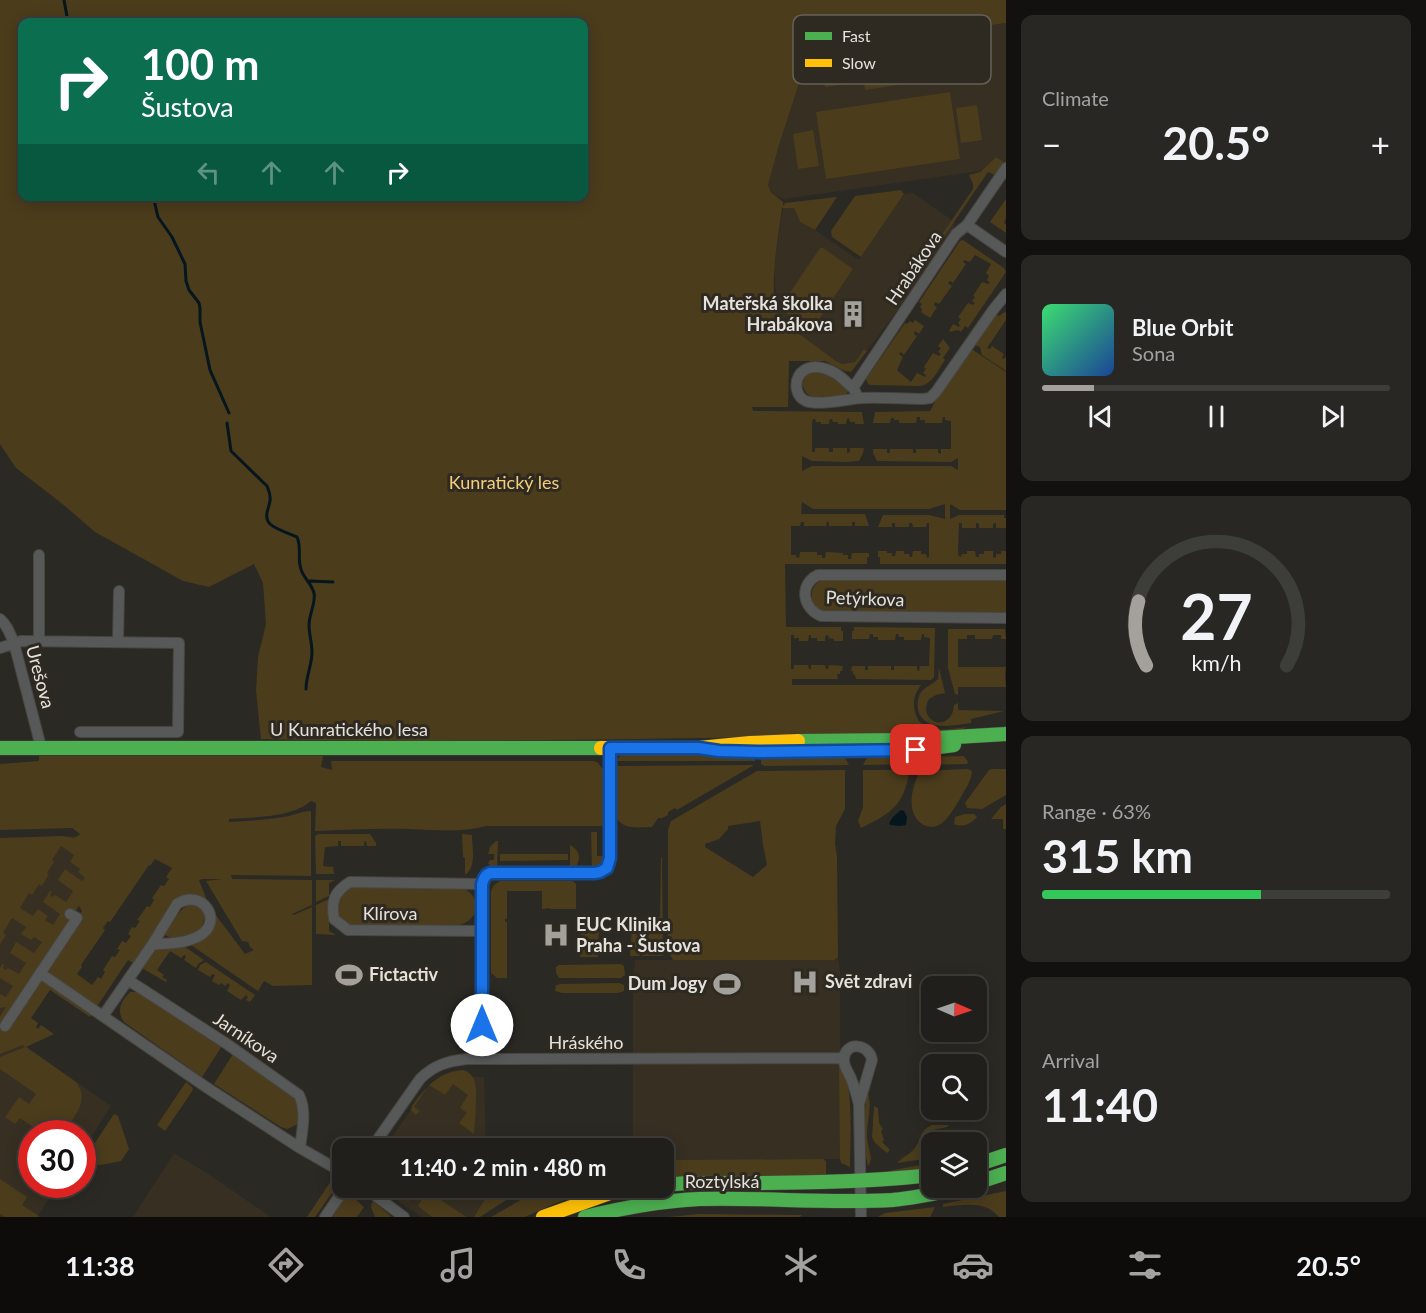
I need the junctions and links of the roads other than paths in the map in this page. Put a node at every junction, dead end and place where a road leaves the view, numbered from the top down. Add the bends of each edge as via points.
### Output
1 (1006, 168) edge
2 (967, 225) junction
3 (1006, 252) edge
4 (1005, 297) edge
5 (856, 393) junction
6 (39, 555) dead end
7 (1006, 575) edge
8 (119, 591) dead end
9 (1006, 618) edge
10 (0, 619) edge
11 (39, 641) junction
12 (118, 642) junction
13 (14, 643) junction
14 (0, 648) edge
15 (80, 732) dead end
16 (1006, 734) edge
17 (1006, 742) edge
18 (40, 747) junction
19 (0, 748) edge
20 (610, 748) junction
21 (699, 748) junction
22 (482, 884) junction
23 (70, 914) dead end
24 (482, 931) junction
25 (152, 945) junction
26 (40, 973) junction
27 (128, 980) junction
28 (103, 1016) junction
29 (5, 1026) dead end
30 (844, 1058) junction
31 (481, 1059) junction
32 (848, 1071) junction
33 (868, 1071) junction
34 (859, 1104) junction
35 (378, 1138) edge
36 (300, 1148) junction
37 (1006, 1155) edge
38 (987, 1161) edge
39 (332, 1166) edge
40 (1006, 1173) edge
41 (921, 1176) edge
42 (987, 1179) edge
43 (860, 1182) junction
44 (674, 1185) edge
45 (921, 1196) edge
46 (338, 1198) edge
47 (378, 1198) edge
48 (591, 1198) edge
49 (861, 1201) junction
50 (325, 1217) edge
51 (404, 1217) edge
52 (543, 1217) edge
53 (585, 1217) edge
54 (861, 1217) edge

1 - 2 street, Hrabákova
2 - 3 street
2 - 5 street, Hrabákova via 956,234
4 - 5 street via 930,398
5 - 5 street via 837,374 825,369 802,370 797,385 800,395 809,401 836,402
6 - 11 street
7 - 9 street, Petýrkova via 818,575 807,585 806,594 808,607 821,616
8 - 12 street
10 - 13 street, Urešova
11 - 12 street
11 - 13 street
12 - 15 street via 179,643 178,732
13 - 14 street
13 - 18 street, Urešova
16 - 21 street, U Kunratického lesa via 758,742
17 - 21 street, U Kunratického lesa via 916,750 758,752
18 - 19 street, U Kunratického lesa
18 - 20 street, U Kunratického lesa
20 - 21 street, U Kunratického lesa
20 - 22 street via 607,868 595,873 490,873
22 - 24 street
22 - 24 street, Klírova via 350,882 333,902 334,919 348,930
23 - 26 street via 76,918
24 - 31 street
25 - 25 street via 201,935 210,921 205,904 198,900 182,901
25 - 27 street
26 - 28 street
26 - 29 street
27 - 28 street
27 - 36 street, Jarníkova via 299,1095 304,1104
28 - 36 street
30 - 31 street, Hráského
30 - 32 street
30 - 33 street, Hráského via 852,1048 863,1047 871,1055
31 - 35 street, Hráského via 453,1061 429,1070
32 - 33 street via 858,1075
32 - 34 street
33 - 34 street
34 - 43 street
36 - 39 street
37 - 38 street
40 - 42 street
41 - 43 street, Roztylská
43 - 44 street, Roztylská
43 - 49 street
45 - 49 street, Roztylská
46 - 50 street
47 - 51 street
48 - 52 street
49 - 53 street, Roztylská via 687,1199 645,1203
49 - 54 street

